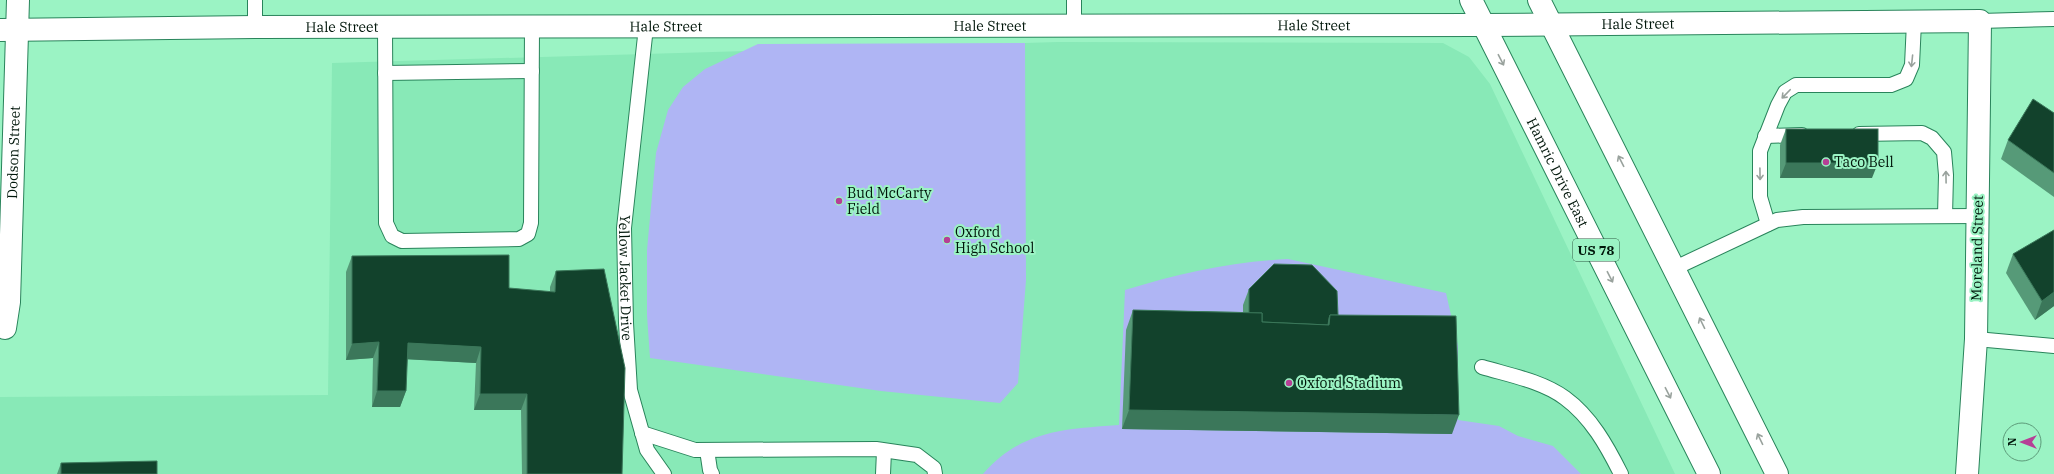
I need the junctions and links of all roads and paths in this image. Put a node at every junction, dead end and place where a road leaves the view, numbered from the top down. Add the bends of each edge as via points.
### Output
1 (18, 0) edge
2 (255, 0) edge
3 (1074, 0) edge
4 (1471, 0) edge
5 (1539, 0) edge
6 (2054, 19) edge
7 (1980, 21) junction
8 (1914, 22) junction
9 (1551, 25) junction
10 (1074, 26) junction
11 (1484, 26) junction
12 (255, 27) junction
13 (385, 27) junction
14 (532, 27) junction
15 (646, 27) junction
16 (9, 30) edge
17 (532, 71) junction
18 (385, 73) junction
19 (1845, 134) edge
20 (1815, 135) edge
21 (1765, 136) junction
22 (1945, 216) junction
23 (1978, 216) junction
24 (1768, 224) junction
25 (1675, 268) junction
26 (5, 328) dead end
27 (1976, 339) junction
28 (2054, 346) edge
29 (1482, 367) dead end
30 (642, 433) junction
31 (707, 450) junction
32 (884, 451) junction
33 (664, 474) edge
34 (712, 474) edge
35 (883, 474) edge
36 (935, 474) edge
37 (1621, 474) edge
38 (1709, 474) edge
39 (1777, 474) edge
40 (1967, 474) edge

1 - 16 street, Dodson Street
2 - 12 lane
3 - 10 lane
4 - 11 street, Hamric Drive East / US 78
5 - 9 street
6 - 7 lane
7 - 8 street, Hale Street
7 - 23 street, Moreland Street
8 - 9 street, Hale Street
8 -> 21 lane via 1912,65 1906,78 1891,85 1796,86 1785,92
9 - 11 street, Hale Street
25 -> 9 street
10 - 11 street, Hale Street
10 - 15 street, Hale Street
11 -> 38 street, Hamric Drive East / US 78
12 - 13 street, Hale Street
12 - 16 street, Hale Street
13 - 14 street, Hale Street
13 - 18 lane
14 - 15 street, Hale Street
14 - 17 lane
15 - 30 lane, Yellow Jacket Drive via 624,228 630,390
16 - 26 street, Dodson Street via 9,302
17 - 18 lane
17 - 18 lane via 531,223 528,234 519,239 402,241 392,236 386,223
22 -> 19 lane via 1944,152 1932,138 1922,133
20 - 21 lane
21 -> 24 lane via 1760,151 1760,197
22 - 23 lane
22 - 24 lane via 1802,217 1777,220
23 - 27 street, Moreland Street
24 - 25 lane
39 -> 25 street
27 - 28 lane
27 - 40 street, Moreland Street
29 - 37 lane via 1538,384 1565,398 1588,420 1608,448
30 - 31 lane via 695,450
30 - 33 lane, Yellow Jacket Drive via 646,450
31 - 32 lane
31 - 34 lane
32 - 35 lane
32 - 36 lane via 917,455 934,468

